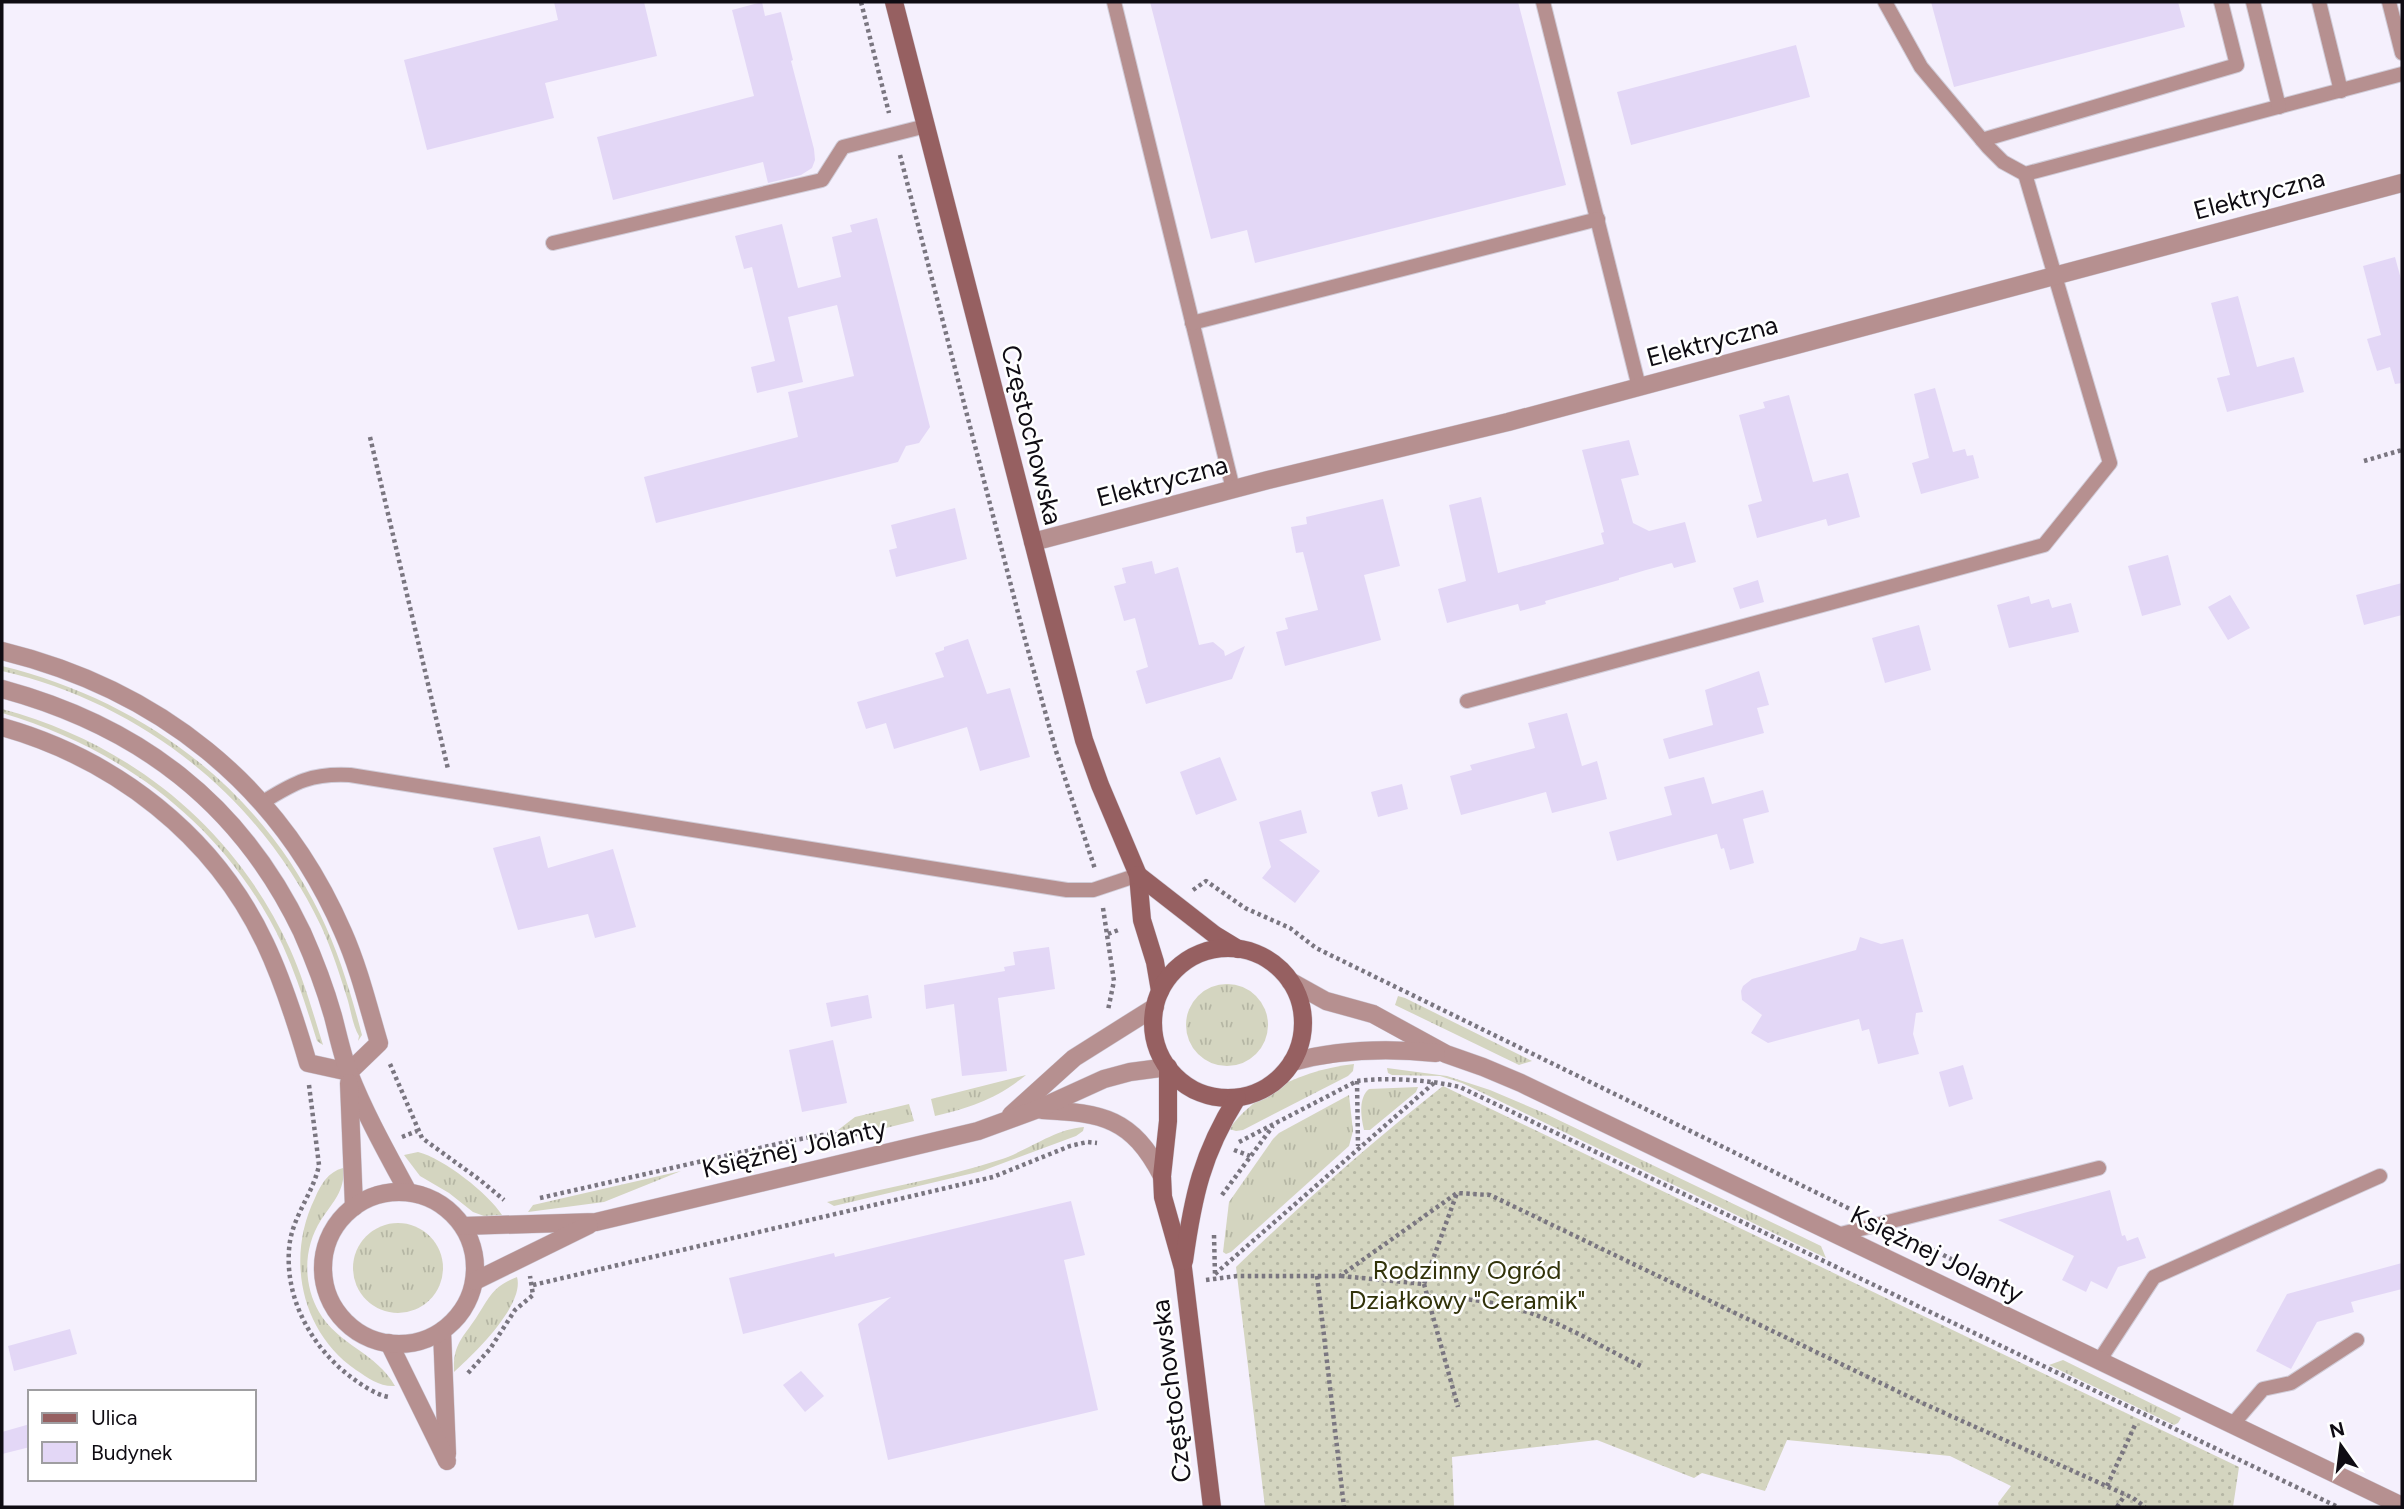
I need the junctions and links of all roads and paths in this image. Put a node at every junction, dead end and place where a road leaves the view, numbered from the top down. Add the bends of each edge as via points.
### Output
1 (861, 2) edge
2 (894, 2) edge
3 (1114, 2) edge
4 (1543, 2) edge
5 (1885, 2) edge
6 (2221, 2) edge
7 (2253, 2) edge
8 (2319, 2) edge
9 (2389, 2) edge
10 (2402, 53) edge
11 (2402, 74) edge
12 (2341, 91) junction
13 (2279, 107) junction
14 (926, 126) junction
15 (895, 134) junction
16 (1982, 140) junction
17 (2025, 174) junction
18 (2402, 183) edge
19 (1598, 219) junction
20 (553, 243) dead end
21 (2055, 277) junction
22 (1192, 323) junction
23 (1639, 387) junction
24 (369, 437) dead end
25 (2402, 450) edge
26 (2364, 461) dead end
27 (1233, 489) junction
28 (1033, 542) junction
29 (2, 651) edge
30 (2, 689) edge
31 (1467, 701) dead end
32 (2, 727) edge
33 (453, 791) junction
34 (263, 802) junction
35 (1138, 875) junction
36 (1206, 881) dead end
37 (1099, 889) junction
38 (1108, 934) dead end
39 (1238, 949) junction
40 (1290, 981) junction
41 (1384, 981) dead end
42 (1158, 999) junction
43 (379, 1043) junction
44 (1446, 1054) junction
45 (1292, 1062) junction
46 (308, 1063) junction
47 (1168, 1067) junction
48 (349, 1072) junction
49 (1357, 1081) junction
50 (1434, 1082) junction
51 (1237, 1098) junction
52 (1038, 1109) junction
53 (1110, 1121) junction
54 (1003, 1122) junction
55 (1276, 1122) junction
56 (863, 1133) dead end
57 (1358, 1147) junction
58 (1250, 1156) junction
59 (2098, 1168) dead end
60 (1162, 1175) junction
61 (2380, 1176) dead end
62 (408, 1192) junction
63 (1457, 1193) junction
64 (1219, 1199) dead end
65 (535, 1200) dead end
66 (509, 1206) dead end
67 (354, 1207) junction
68 (596, 1222) junction
69 (463, 1226) junction
70 (1215, 1226) dead end
71 (1837, 1235) junction
72 (1184, 1276) junction
73 (1215, 1276) junction
74 (1317, 1276) junction
75 (1340, 1276) junction
76 (475, 1281) junction
77 (1423, 1284) junction
78 (1427, 1296) junction
79 (442, 1331) junction
80 (2357, 1340) dead end
81 (389, 1343) junction
82 (2099, 1361) junction
83 (1643, 1367) dead end
84 (444, 1388) junction
85 (415, 1396) junction
86 (1458, 1408) dead end
87 (2232, 1424) junction
88 (2136, 1425) dead end
89 (2107, 1486) junction
90 (2125, 1495) junction
91 (1212, 1507) edge
92 (1344, 1507) edge
93 (2117, 1507) edge
94 (2145, 1507) edge
95 (2338, 1507) edge
96 (2402, 1507) edge

1 - 15 path
2 - 14 main road, Częstochowska
3 - 22 lane
4 - 19 lane
5 - 16 lane via 1920,67
6 - 16 lane via 2237,65
7 - 13 lane
8 - 12 lane
9 - 10 lane
11 - 12 lane
12 - 13 lane
13 - 17 lane
14 - 15 lane
14 - 28 main road, Częstochowska
15 - 20 lane via 843,146 822,180
15 - 37 path via 1023,632
16 - 17 lane via 2003,162
17 - 21 lane
18 - 21 street, Elektryczna
19 - 22 lane
19 - 23 lane
21 - 23 street, Elektryczna
21 - 31 lane via 2110,463 2044,545
22 - 27 lane
23 - 27 street, Elektryczna
24 - 33 path
25 - 26 path
27 - 28 street, Elektryczna
28 - 35 main road, Częstochowska via 1084,740
29 - 34 street via 77,673 150,709 211,753
30 - 48 street via 71,711 135,743 190,783 226,819 265,867 302,932
32 - 46 street via 53,745 118,778 199,845 238,895 264,941
33 - 34 lane via 328,774 307,777
33 - 37 lane via 1067,890
34 - 43 street via 327,898 360,977
35 - 37 lane
35 - 39 main road, Częstochowska
35 - 42 main road, Częstochowska
36 - 41 path via 1316,948
37 - 38 path
39 - 40 main road via 1276,965
39 - 42 main road via 1220,949 1184,962
40 - 44 street, Księżnej Jolanty via 1326,1001 1373,1014
40 - 45 main road via 1303,1021 1300,1047
42 - 47 main road via 1153,1019 1156,1045
42 - 54 street, Księżnej Jolanty via 1074,1058
43 - 48 street
43 - 66 path via 422,1138
44 - 45 street, Księżnej Jolanty via 1370,1050 1326,1053
44 - 71 street, Księżnej Jolanty via 1521,1083
45 - 51 main road via 1268,1086
46 - 48 street
46 - 85 path via 319,1165 290,1241 288,1270 299,1312 313,1338 347,1374 382,1396
47 - 51 main road via 1198,1092
47 - 52 street, Księżnej Jolanty via 1104,1079
47 - 60 main road, Częstochowska
48 - 62 street
48 - 67 street
49 - 50 path
49 - 55 path
49 - 57 path
50 - 57 path
50 - 95 path via 1460,1087
51 - 72 main road, Częstochowska via 1211,1142 1199,1176
52 - 53 street via 1076,1111
52 - 54 street, Księżnej Jolanty
53 - 60 street via 1129,1129 1141,1141
53 - 84 path via 1101,1143 1070,1146 993,1177 533,1285 533,1295 515,1310 490,1349 453,1386
54 - 68 street, Księżnej Jolanty
55 - 58 path
55 - 58 path via 1228,1148
56 - 65 path via 796,1140
57 - 73 path
58 - 64 path
59 - 71 lane
60 - 72 main road, Częstochowska
61 - 82 lane via 2154,1277
62 - 67 street via 380,1194
62 - 69 street via 439,1203
63 - 75 path
63 - 77 path
63 - 89 path via 1490,1195 1920,1402
67 - 81 street via 337,1224 326,1246 323,1270 328,1294 345,1322
68 - 69 street, Księżnej Jolanty
68 - 76 street, Księżnej Jolanty
69 - 76 street via 474,1252
70 - 73 path
71 - 82 street, Księżnej Jolanty
72 - 73 path
72 - 91 main road, Częstochowska
73 - 74 path
74 - 75 path
74 - 92 path
75 - 77 path
76 - 79 street via 463,1309
77 - 78 path
78 - 83 path via 1515,1308
78 - 86 path
79 - 81 street via 416,1342
79 - 84 street
80 - 87 lane via 2291,1383 2263,1389
81 - 85 street
82 - 87 street, Księżnej Jolanty
84 - 85 street via 447,1461
87 - 96 street, Księżnej Jolanty
88 - 89 path
89 - 90 path
90 - 93 path
90 - 94 path

